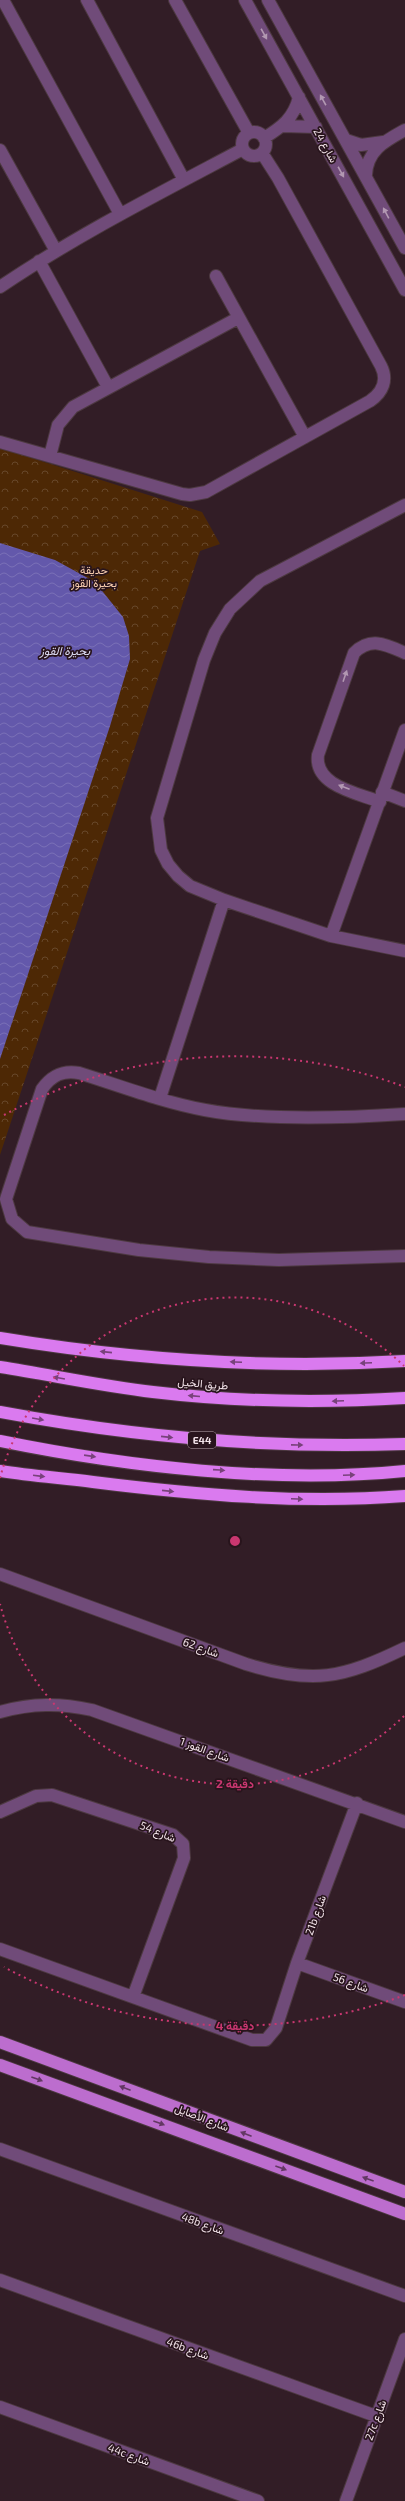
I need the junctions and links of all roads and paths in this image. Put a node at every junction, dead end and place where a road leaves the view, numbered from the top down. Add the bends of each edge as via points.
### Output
1 (3, 0) edge
2 (86, 0) edge
3 (175, 0) edge
4 (245, 0) edge
5 (268, 0) edge
6 (299, 97) junction
7 (283, 126) junction
8 (316, 127) junction
9 (405, 130) edge
10 (249, 133) junction
11 (264, 138) junction
12 (346, 140) junction
13 (384, 142) junction
14 (243, 149) junction
15 (0, 150) edge
16 (262, 153) junction
17 (366, 175) junction
18 (184, 180) junction
19 (120, 214) junction
20 (405, 248) edge
21 (56, 251) junction
22 (39, 260) junction
23 (216, 276) dead end
24 (0, 287) edge
25 (405, 290) edge
26 (238, 318) junction
27 (108, 387) junction
28 (305, 437) junction
29 (0, 442) edge
30 (50, 456) junction
31 (405, 505) edge
32 (405, 653) edge
33 (405, 730) edge
34 (381, 797) junction
35 (405, 801) edge
36 (224, 900) junction
37 (331, 936) junction
38 (405, 951) edge
39 (160, 1098) junction
40 (405, 1114) edge
41 (405, 1256) edge
42 (0, 1338) edge
43 (405, 1361) edge
44 (0, 1367) edge
45 (405, 1398) edge
46 (0, 1412) edge
47 (0, 1441) edge
48 (405, 1444) edge
49 (2, 1470) edge
50 (405, 1471) edge
51 (405, 1496) edge
52 (0, 1574) edge
53 (405, 1648) edge
54 (0, 1712) edge
55 (357, 1803) junction
56 (0, 1812) edge
57 (405, 1822) edge
58 (0, 1949) edge
59 (298, 1963) junction
60 (132, 1997) junction
61 (405, 2002) edge
62 (0, 2042) edge
63 (0, 2065) edge
64 (0, 2149) edge
65 (405, 2192) edge
66 (405, 2214) edge
67 (0, 2280) edge
68 (405, 2296) edge
69 (405, 2339) edge
70 (0, 2407) edge
71 (376, 2416) junction
72 (258, 2501) edge
73 (346, 2501) edge

1 - 19 street
2 - 18 street
3 - 10 street
4 -> 6 street, شارع 24
12 -> 5 street, شارع 24
6 - 7 street via 292,116
6 - 8 street, شارع 24
7 - 8 street
7 - 11 street
8 -> 25 street, شارع 24
9 - 13 street
10 - 11 street via 256,132
10 - 14 street via 243,140
11 - 16 street via 266,144
12 - 13 street via 361,145
12 - 17 street, شارع 24
13 - 17 street via 368,160
14 - 16 street via 250,156
14 - 18 street
15 - 21 street
16 - 28 street via 301,219 381,366 384,377 382,389 375,398
20 -> 17 street, شارع 24
18 - 19 street
19 - 21 street
21 - 22 street
22 - 24 street
22 - 27 street
23 - 26 street
26 - 27 street
26 - 28 street
27 - 30 street via 67,412 58,425
28 - 30 street via 206,492 194,495 182,494
29 - 30 street
31 - 36 street via 260,581 239,598 215,633 204,660 160,803 157,834 168,864 178,876 190,886
34 -> 32 street via 326,780 318,766 318,755 354,653 364,645 376,643
33 - 34 street
34 - 35 street
34 - 37 street
36 - 37 street
36 - 39 street
37 - 38 street
39 - 40 street via 204,1110 249,1116
39 - 41 street via 79,1073 62,1072 50,1079 42,1089 8,1189 7,1210 12,1219 27,1232 174,1254 279,1260
43 -> 42 highway via 293,1364 175,1358 77,1350
45 -> 44 highway, طريق الخيل via 316,1401 209,1397 108,1386
46 -> 48 highway, E44 via 99,1428 213,1441 324,1445
47 -> 50 highway via 170,1466 243,1472 344,1475
49 -> 51 highway via 135,1488 229,1496 329,1499
52 - 53 street, شارع 62 via 246,1664 281,1674 312,1677 342,1674
54 - 55 street, شارع القوز 1 via 36,1704 56,1704 92,1710
55 - 57 street, شارع القوز 1
55 - 59 street, 21b شارع
56 - 60 street, شارع 54 via 36,1796 59,1796 173,1835 183,1844 184,1858
58 - 60 street
59 - 60 street, 21b شارع via 276,2028 266,2040 252,2040
59 - 61 street, شارع 56
65 -> 62 main road, شارع الأصايل
63 -> 66 main road, شارع الأصايل
64 - 68 street, 48b شارع
67 - 71 street, 46b شارع
69 - 71 street, 27c شارع
70 - 72 street, 44c شارع
71 - 73 street, 27c شارع

